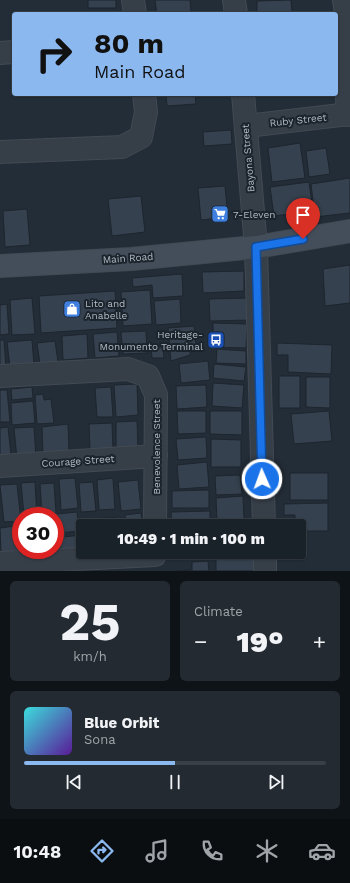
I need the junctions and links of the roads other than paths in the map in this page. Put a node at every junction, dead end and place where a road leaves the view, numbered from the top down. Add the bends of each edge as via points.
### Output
1 (133, 0) edge
2 (234, 0) edge
3 (344, 0) edge
4 (135, 12) edge
5 (236, 12) edge
6 (349, 28) edge
7 (12, 52) edge
8 (0, 53) edge
9 (144, 96) edge
10 (243, 96) edge
11 (349, 114) edge
12 (246, 126) junction
13 (0, 152) edge
14 (350, 231) edge
15 (256, 247) junction
16 (0, 266) edge
17 (0, 376) edge
18 (156, 456) junction
19 (0, 466) edge
20 (155, 519) edge
21 (264, 519) edge
22 (155, 559) edge
23 (265, 559) edge
24 (0, 563) edge
25 (265, 571) edge

1 - 4 street
2 - 5 street
3 - 6 street
6 - 11 street
7 - 8 street
9 - 13 street via 146,112 141,137 122,147
10 - 12 street, Bayona Street
11 - 12 street, Ruby Street
12 - 15 street, Bayona Street
14 - 15 main road, Main Road
15 - 16 main road, Main Road via 131,259
15 - 21 street
17 - 18 street, Benevolence Street via 128,369 148,376 156,395
18 - 19 street, Courage Street
18 - 20 street, Benevolence Street
22 - 24 street
23 - 25 street

